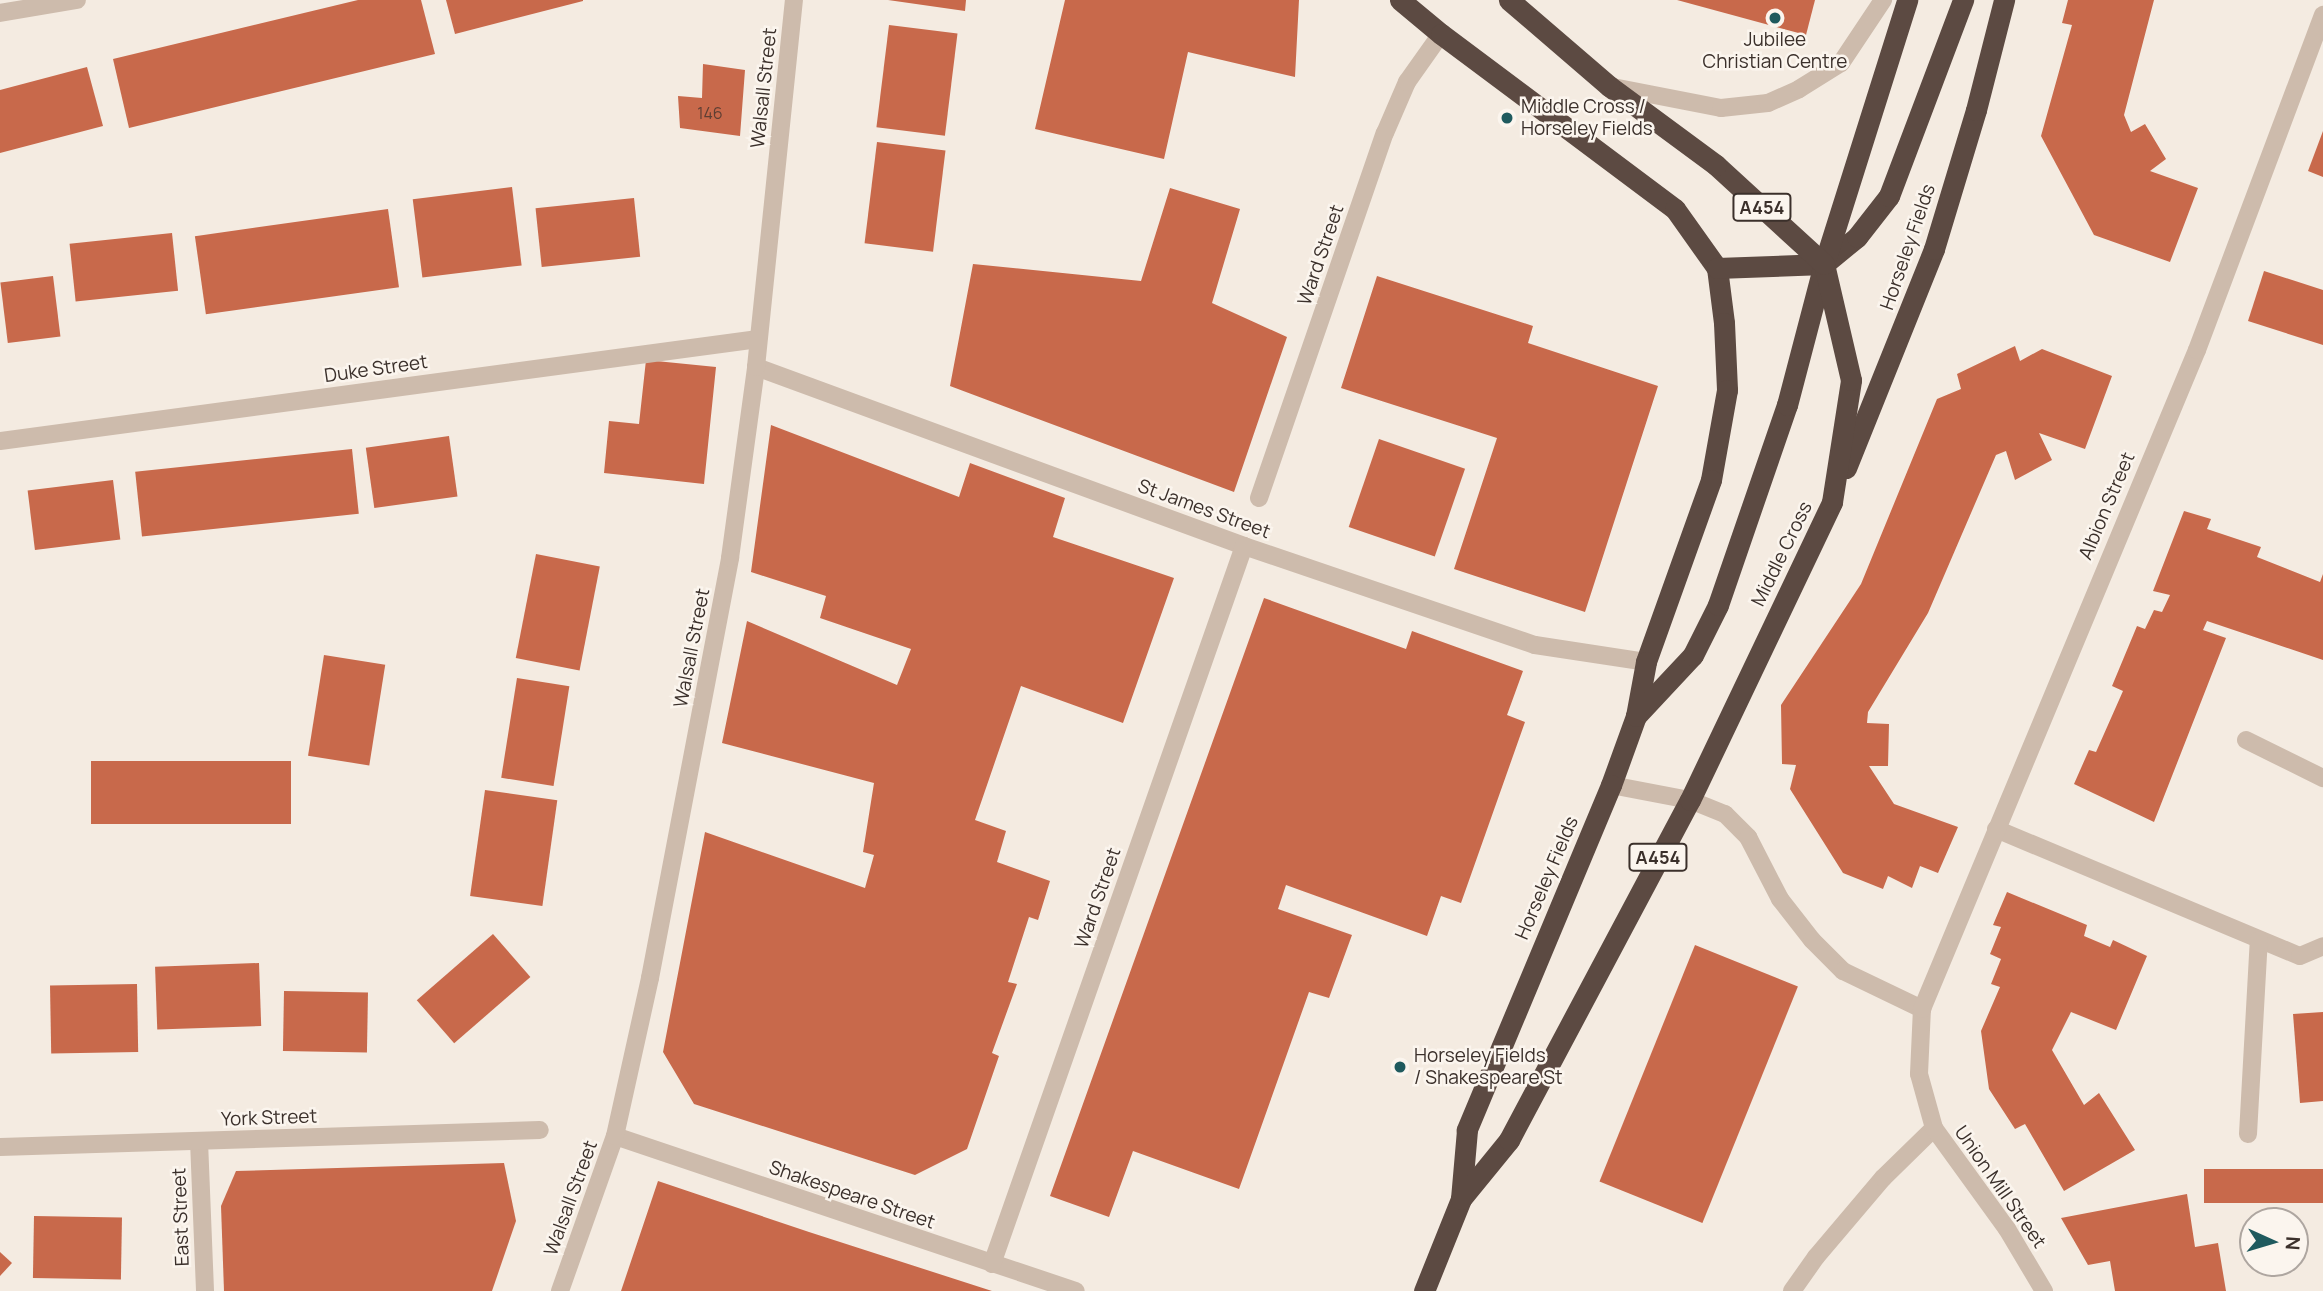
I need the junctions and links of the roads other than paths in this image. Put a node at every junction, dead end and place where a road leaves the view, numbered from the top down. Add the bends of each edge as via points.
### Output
1 (76, 0) edge
2 (794, 0) edge
3 (1400, 0) edge
4 (1509, 0) edge
5 (1883, 0) edge
6 (1907, 0) edge
7 (1963, 0) edge
8 (2004, 0) edge
9 (0, 13) edge
10 (2323, 15) edge
11 (1441, 34) junction
12 (1609, 86) junction
13 (1824, 264) junction
14 (1717, 268) junction
15 (758, 339) junction
16 (755, 367) junction
17 (0, 441) edge
18 (1259, 498) dead end
19 (1832, 502) junction
20 (1244, 546) junction
21 (1646, 662) junction
22 (1636, 716) junction
23 (2246, 740) dead end
24 (2323, 778) edge
25 (1611, 785) junction
26 (1690, 800) junction
27 (1996, 829) junction
28 (2259, 940) junction
29 (2323, 946) edge
30 (1922, 1009) junction
31 (1934, 1128) junction
32 (540, 1130) dead end
33 (2248, 1135) dead end
34 (615, 1136) junction
35 (199, 1141) junction
36 (0, 1147) edge
37 (1461, 1199) junction
38 (992, 1264) junction
39 (205, 1291) edge
40 (560, 1291) edge
41 (1076, 1291) edge
42 (1424, 1291) edge
43 (1792, 1291) edge
44 (2044, 1291) edge

1 - 9 street
2 - 15 street, Walsall Street
3 - 11 highway, A454
4 - 12 highway, A454
5 - 12 street via 1841,63 1768,103 1721,108
6 - 13 highway
7 - 13 highway via 1889,196 1857,237
8 - 19 highway, Horseley Fields / A454 via 1934,249
10 - 27 street, Albion Street via 2197,350
11 - 14 highway, A454 via 1675,209
11 - 18 street, Ward Street via 1407,82 1385,133
12 - 13 highway, A454 via 1716,165
13 - 14 highway
13 - 19 highway, Middle Cross / A454 via 1851,380
13 - 22 highway via 1787,405 1718,605 1693,655
14 - 21 highway, Horseley Fields / A454 via 1727,390 1711,480
15 - 16 street, Walsall Street
15 - 17 street, Duke Street
16 - 20 street, St James Street
16 - 34 street, Walsall Street via 730,558
19 - 26 highway, Middle Cross / A454
20 - 21 street, St James Street via 1535,645
20 - 38 street, Ward Street
21 - 22 highway, Horseley Fields / A454
22 - 25 highway, Horseley Fields / A454
23 - 24 street
25 - 26 street
25 - 37 highway, Horseley Fields / A454 via 1467,1130
26 - 30 street via 1725,814 1748,837 1780,899 1843,971
26 - 37 highway, Middle Cross / A454 via 1509,1140
27 - 28 street
27 - 30 street, Albion Street
28 - 29 street via 2300,956
28 - 33 street
30 - 31 street, Union Mill Street via 1919,1074
31 - 43 street via 1883,1178
31 - 44 street, Union Mill Street via 2007,1229
32 - 35 street, York Street
34 - 38 street, Shakespeare Street
34 - 40 street, Walsall Street
35 - 36 street, York Street
35 - 39 street, East Street
37 - 42 highway, Horseley Fields / A454
38 - 41 street, Shakespeare Street

